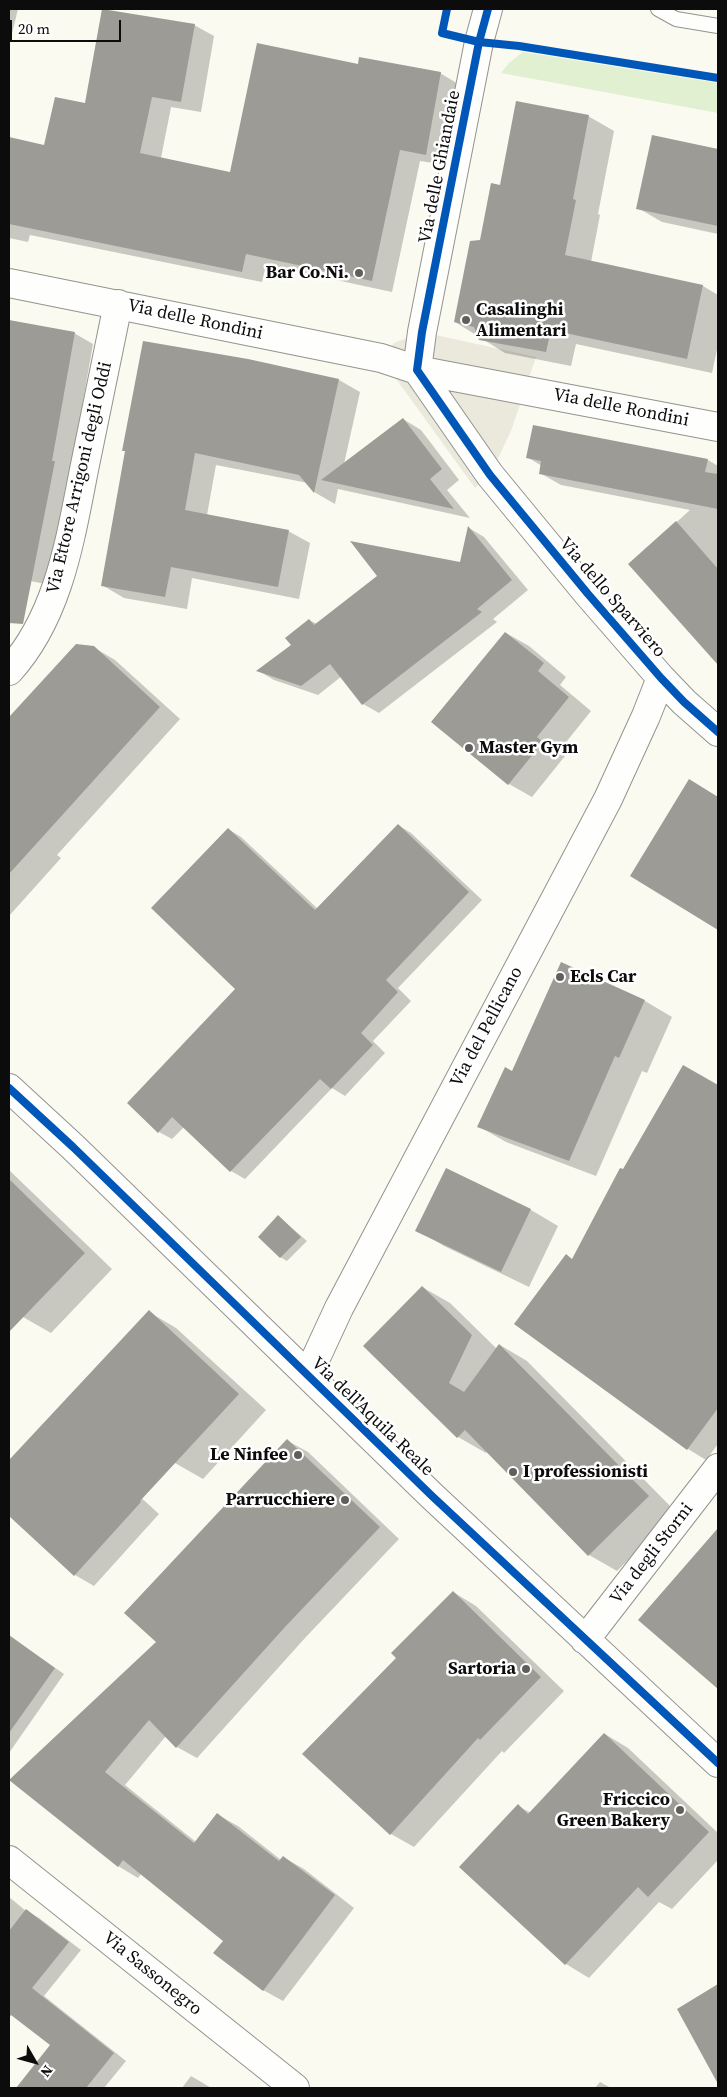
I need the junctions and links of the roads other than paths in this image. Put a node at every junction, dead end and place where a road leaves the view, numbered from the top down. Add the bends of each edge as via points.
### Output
1 (488, 9) edge
2 (658, 9) edge
3 (718, 26) edge
4 (9, 283) edge
5 (118, 304) junction
6 (417, 370) junction
7 (718, 426) edge
8 (9, 670) edge
9 (661, 678) junction
10 (718, 732) edge
11 (9, 1088) edge
12 (308, 1375) junction
13 (718, 1468) edge
14 (585, 1640) junction
15 (718, 1763) edge
16 (9, 1860) edge
17 (295, 2088) edge

1 - 6 street, Via delle Ghiandaie
2 - 3 lane via 676,18
4 - 5 street, Via delle Rondini
5 - 6 street, Via delle Rondini via 381,358
5 - 8 street, Via Ettore Arrigoni degli Oddi via 56,590 36,635
6 - 7 street, Via delle Rondini
6 - 9 street, Via dello Sparviero via 490,475
9 - 10 street, Via dello Sparviero
9 - 12 street, Via del Pellicano via 608,799 339,1308
11 - 12 street, Via dell'Aquila Reale
12 - 14 street, Via dell'Aquila Reale
13 - 14 street, Via degli Storni
14 - 15 street, Via dell'Aquila Reale
16 - 17 street, Via Sassonegro

